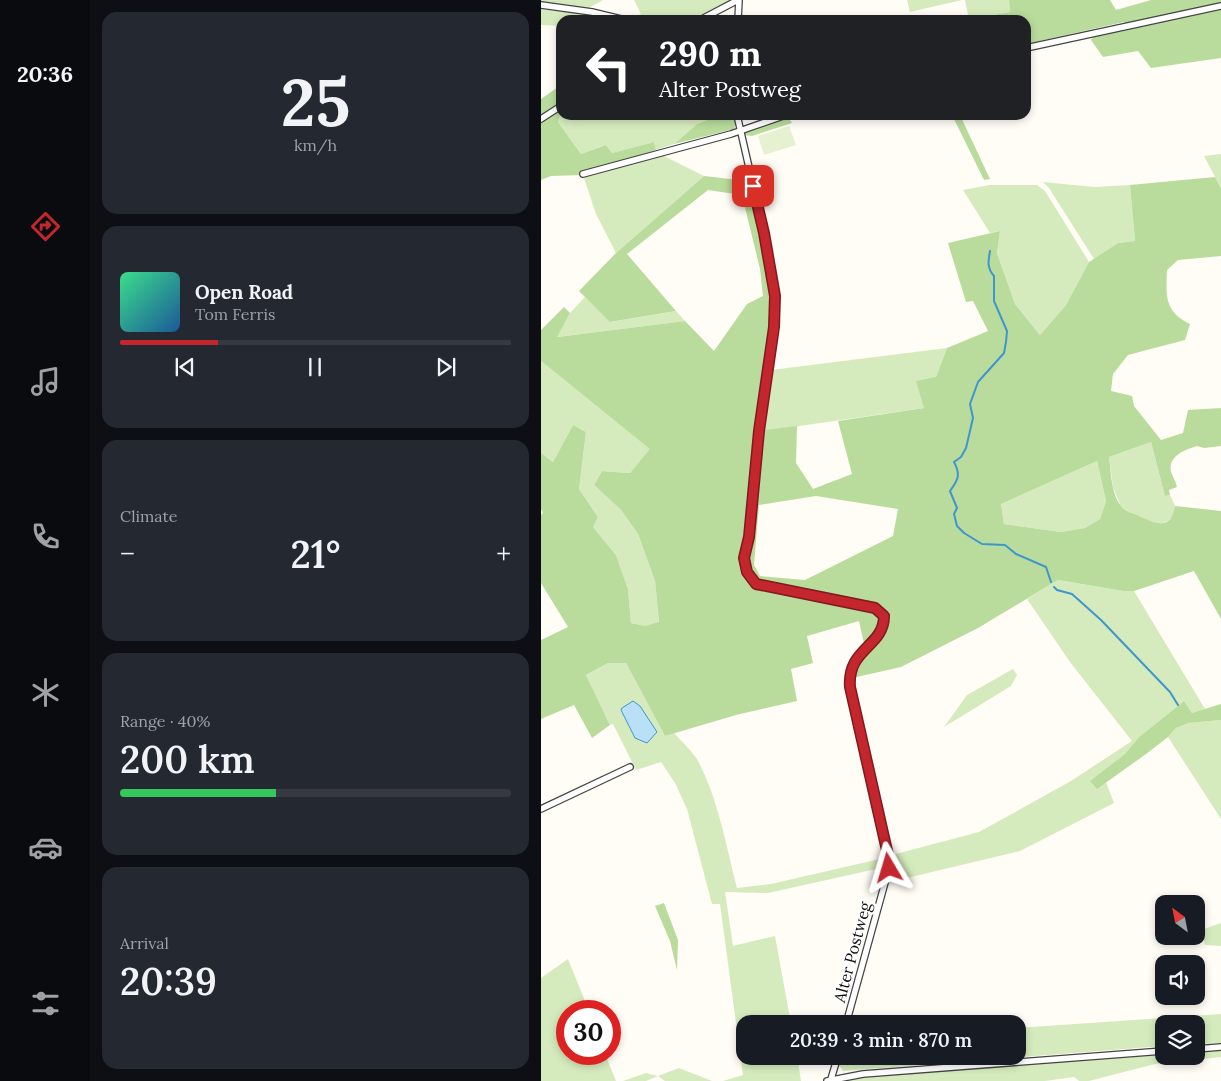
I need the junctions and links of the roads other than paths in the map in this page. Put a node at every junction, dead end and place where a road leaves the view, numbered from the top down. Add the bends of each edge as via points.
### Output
1 (738, 0) edge
2 (541, 5) edge
3 (1221, 6) edge
4 (604, 15) edge
5 (710, 15) edge
6 (738, 15) edge
7 (1031, 47) edge
8 (556, 109) edge
9 (541, 119) edge
10 (738, 120) edge
11 (770, 120) edge
12 (739, 130) junction
13 (583, 174) dead end
14 (630, 768) dead end
15 (541, 809) edge
16 (849, 1015) edge
17 (1221, 1047) edge
18 (1205, 1048) edge
19 (1155, 1052) edge
20 (835, 1065) edge
21 (829, 1080) edge

1 - 5 street
1 - 6 street
2 - 4 street
3 - 7 street
8 - 9 street
10 - 12 street, Alter Postweg
11 - 12 street
12 - 13 street
12 - 16 street, Alter Postweg via 764,233 775,296 774,327 744,558 747,572 756,584 875,608 884,616 882,630 858,656 849,676 889,868
14 - 15 street
17 - 18 street
19 - 21 street via 863,1074
20 - 21 street

